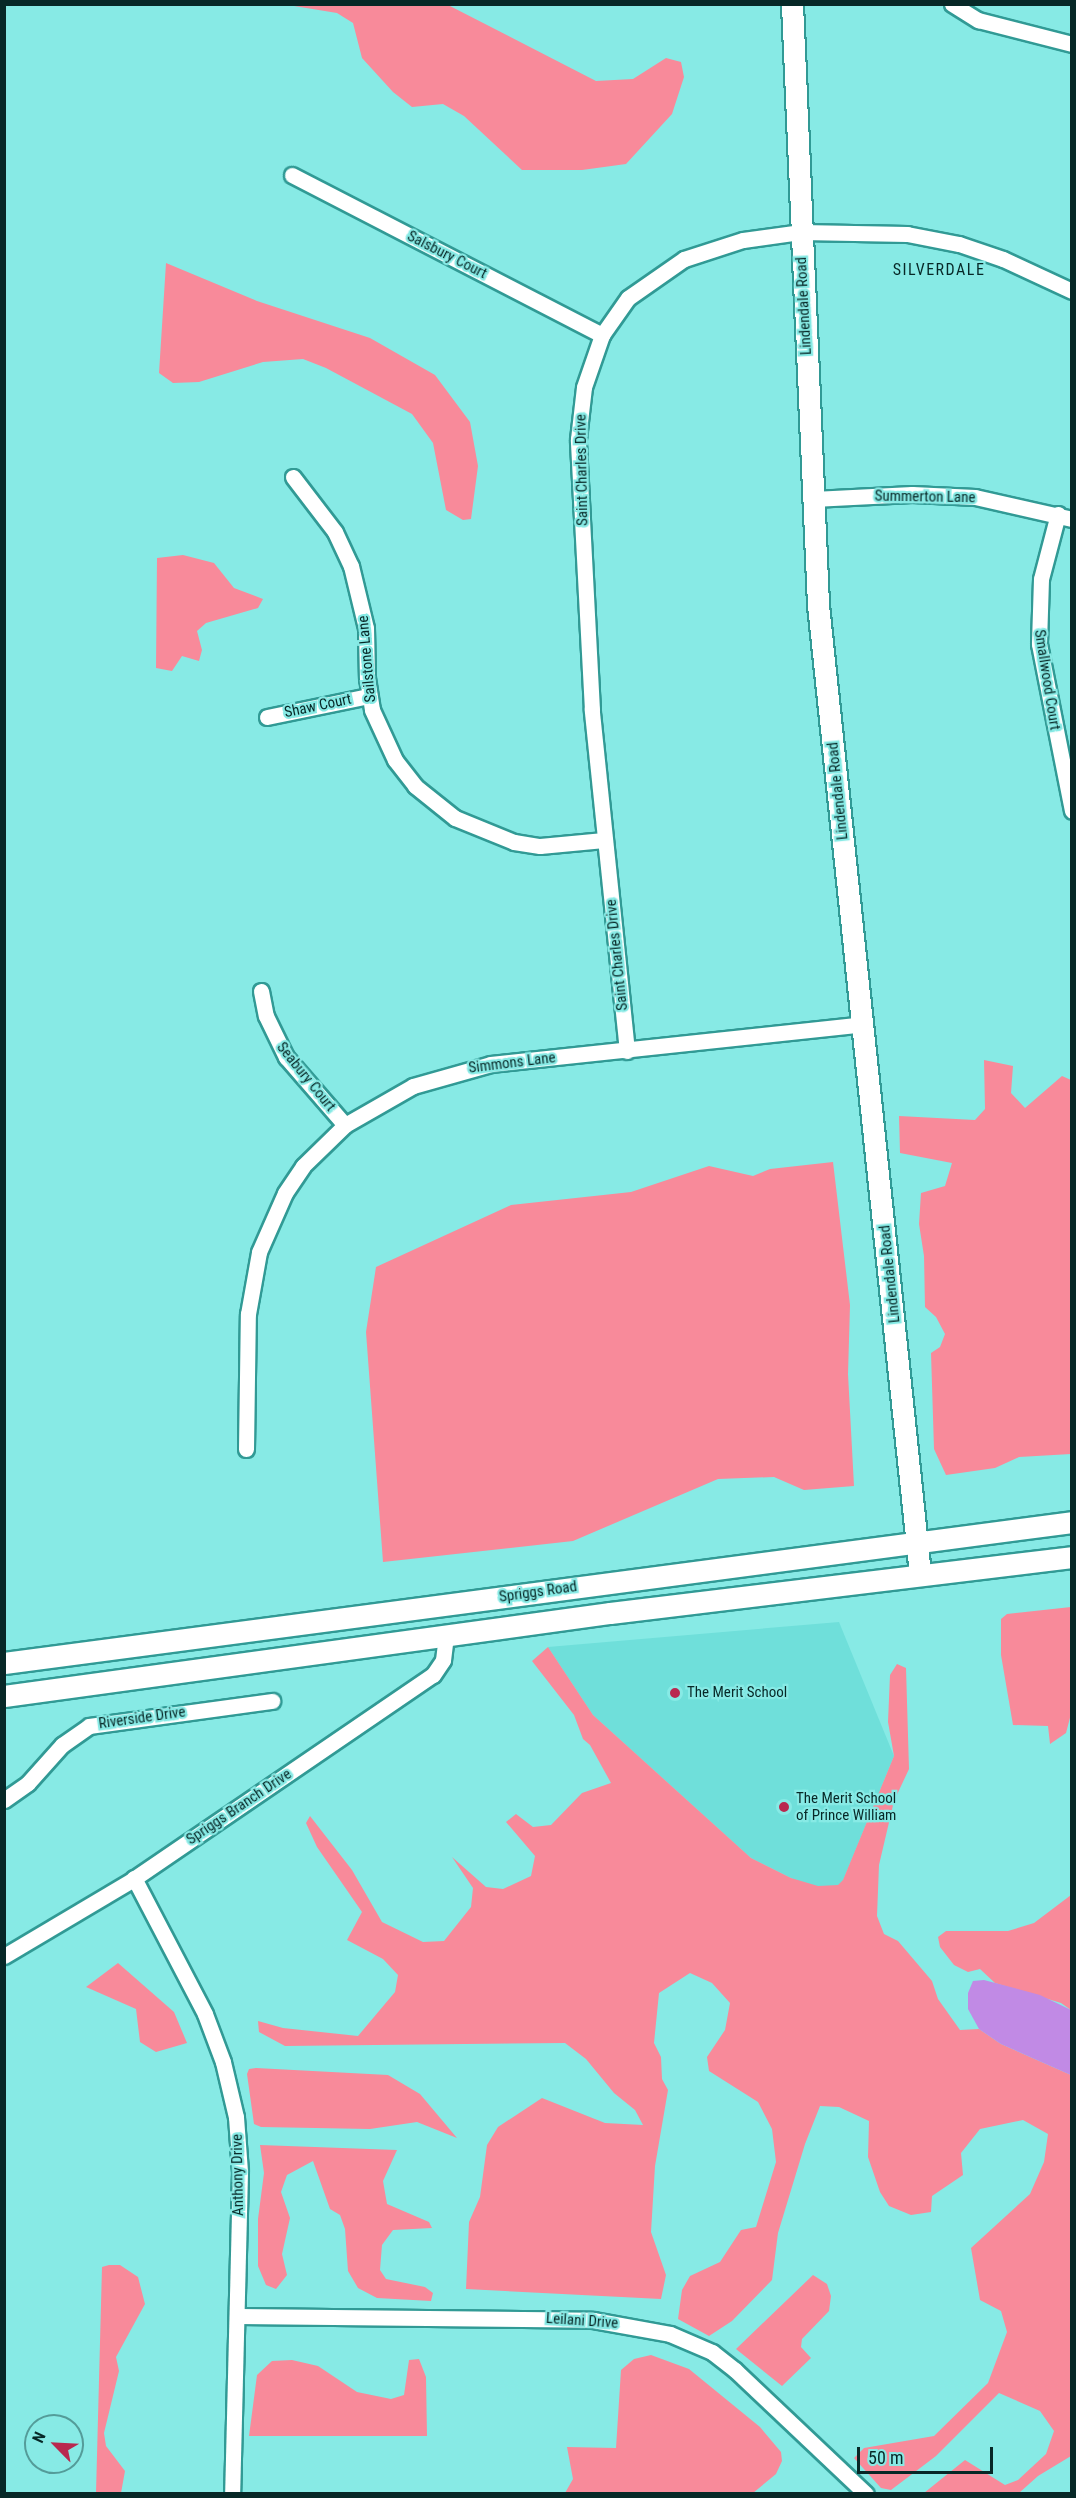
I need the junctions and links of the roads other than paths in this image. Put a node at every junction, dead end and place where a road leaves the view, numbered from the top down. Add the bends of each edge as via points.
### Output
1 (792, 4) edge
2 (951, 4) edge
3 (1071, 44) edge
4 (291, 175) dead end
5 (801, 232) junction
6 (1071, 291) edge
7 (602, 335) junction
8 (293, 477) dead end
9 (813, 499) junction
10 (1064, 517) edge
11 (369, 696) junction
12 (267, 717) dead end
13 (1071, 811) edge
14 (604, 840) junction
15 (261, 991) dead end
16 (865, 1024) junction
17 (627, 1050) junction
18 (345, 1125) junction
19 (246, 1449) dead end
20 (1071, 1522) edge
21 (917, 1541) junction
22 (1071, 1557) edge
23 (920, 1575) junction
24 (446, 1635) junction
25 (4, 1663) edge
26 (4, 1696) edge
27 (272, 1701) dead end
28 (4, 1800) edge
29 (134, 1878) junction
30 (4, 1956) edge
31 (238, 2316) junction
32 (232, 2493) edge
33 (866, 2493) edge

1 - 5 main road, Lindendale Road
2 - 3 street via 978,20
4 - 7 street, Salsbury Court
5 - 6 street, Saint Charles Drive via 907,234 959,244 1003,259
5 - 7 street, Saint Charles Drive via 743,240 684,259 628,298
5 - 9 main road, Lindendale Road
7 - 14 street, Saint Charles Drive via 584,387 578,439 592,710
8 - 11 street, Sailstone Lane via 335,532 351,566 366,628
9 - 10 street, Summerton Lane via 941,495 1015,504
9 - 16 main road, Lindendale Road via 818,605
10 - 13 street, Smallwood Court via 1041,579 1038,634
11 - 12 street, Shaw Court
11 - 14 street, Sailstone Lane via 395,760 415,786 455,818 483,832 540,846
14 - 17 street, Saint Charles Drive
15 - 18 street, Seabury Court via 270,1026 286,1057
16 - 17 street, Simmons Lane
16 - 21 main road, Lindendale Road
17 - 18 street, Simmons Lane via 455,1071 413,1086
18 - 19 street, Simmons Lane via 303,1166 285,1193 260,1252 248,1314
20 - 21 main road, Spriggs Road
21 - 23 main road, Lindendale Road
21 - 25 main road, Spriggs Road
22 - 23 main road, Spriggs Road
23 - 24 main road, Spriggs Road
24 - 26 main road, Spriggs Road
24 - 29 street, Spriggs Branch Drive via 443,1660 433,1675
27 - 28 street, Riverside Drive via 88,1726 62,1745 28,1783
29 - 30 street, Spriggs Branch Drive
29 - 31 street, Anthony Drive via 205,2014 232,2096 240,2172
31 - 32 street, Anthony Drive
31 - 33 street, Leilani Drive via 593,2320 670,2334 712,2352 735,2370

